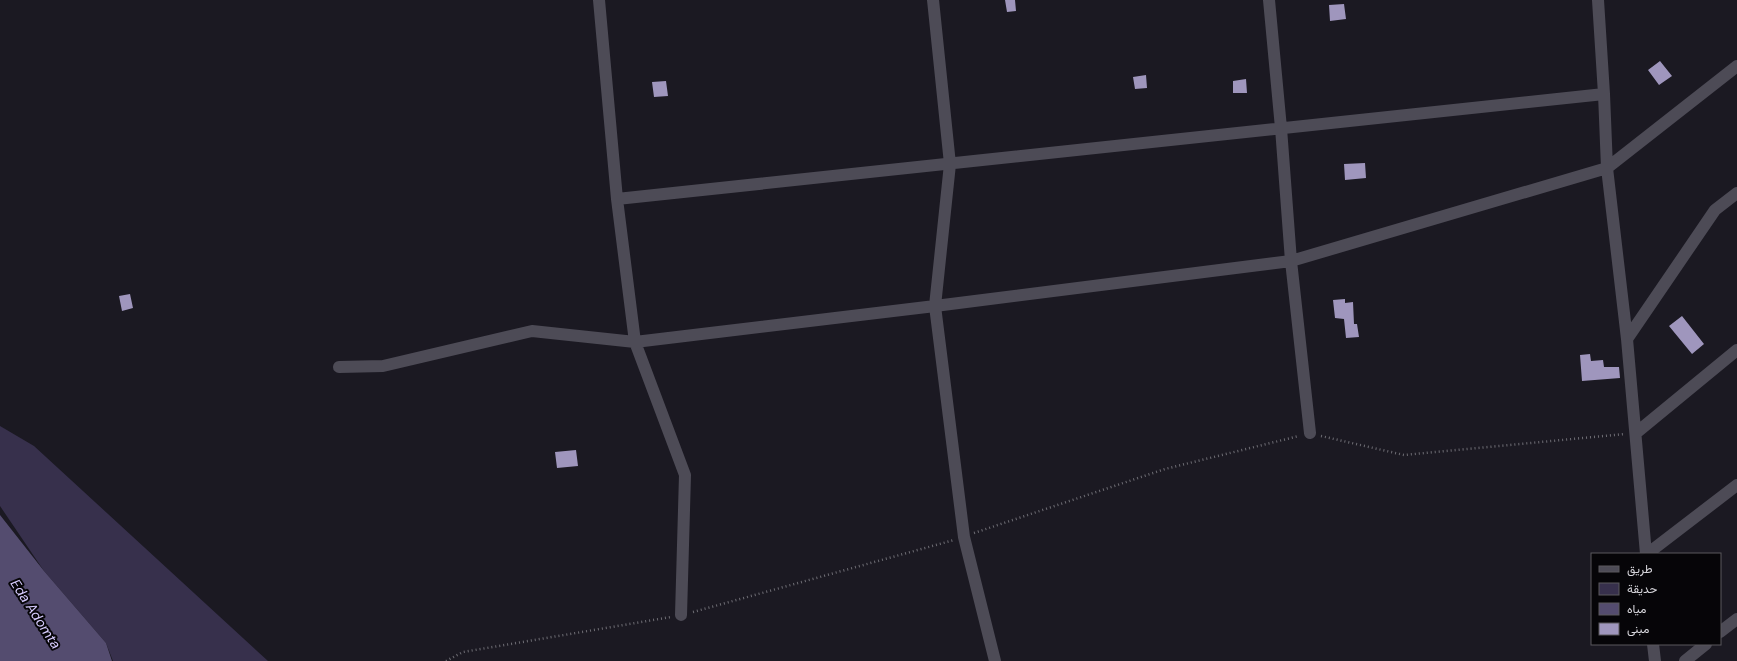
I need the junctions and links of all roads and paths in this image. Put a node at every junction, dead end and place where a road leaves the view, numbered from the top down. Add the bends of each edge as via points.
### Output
1 (599, 0) edge
2 (933, 0) edge
3 (1269, 0) edge
4 (1598, 0) edge
5 (1737, 66) edge
6 (1604, 94) junction
7 (1281, 128) junction
8 (950, 164) junction
9 (1607, 168) junction
10 (1737, 193) edge
11 (617, 199) junction
12 (1291, 261) junction
13 (935, 306) junction
14 (1627, 339) junction
15 (635, 342) junction
16 (1737, 350) edge
17 (339, 367) dead end
18 (1310, 433) junction
19 (1636, 433) junction
20 (1737, 485) edge
21 (964, 537) junction
22 (1647, 553) edge
23 (1648, 553) edge
24 (681, 615) junction
25 (1737, 619) edge
26 (1721, 631) edge
27 (1654, 645) edge
28 (1705, 645) edge
29 (446, 661) edge
30 (995, 661) edge
31 (1655, 661) edge
32 (1685, 661) edge

1 - 11 street
2 - 8 street
3 - 7 street
4 - 6 street
5 - 9 street
6 - 7 street
6 - 9 street
7 - 8 street
7 - 12 street
8 - 11 street
8 - 13 street
9 - 12 street
9 - 14 street
10 - 14 street via 1715,210
11 - 15 street
12 - 13 street
12 - 18 street
13 - 15 street
13 - 21 street
14 - 19 street
15 - 17 street via 532,331 383,366
15 - 24 street via 685,475
16 - 19 street
18 - 19 path via 1404,455
18 - 21 path via 1165,469
19 - 22 street
20 - 23 street
21 - 24 path
21 - 30 street
24 - 29 path via 463,652
25 - 26 street
27 - 31 street
28 - 32 street

